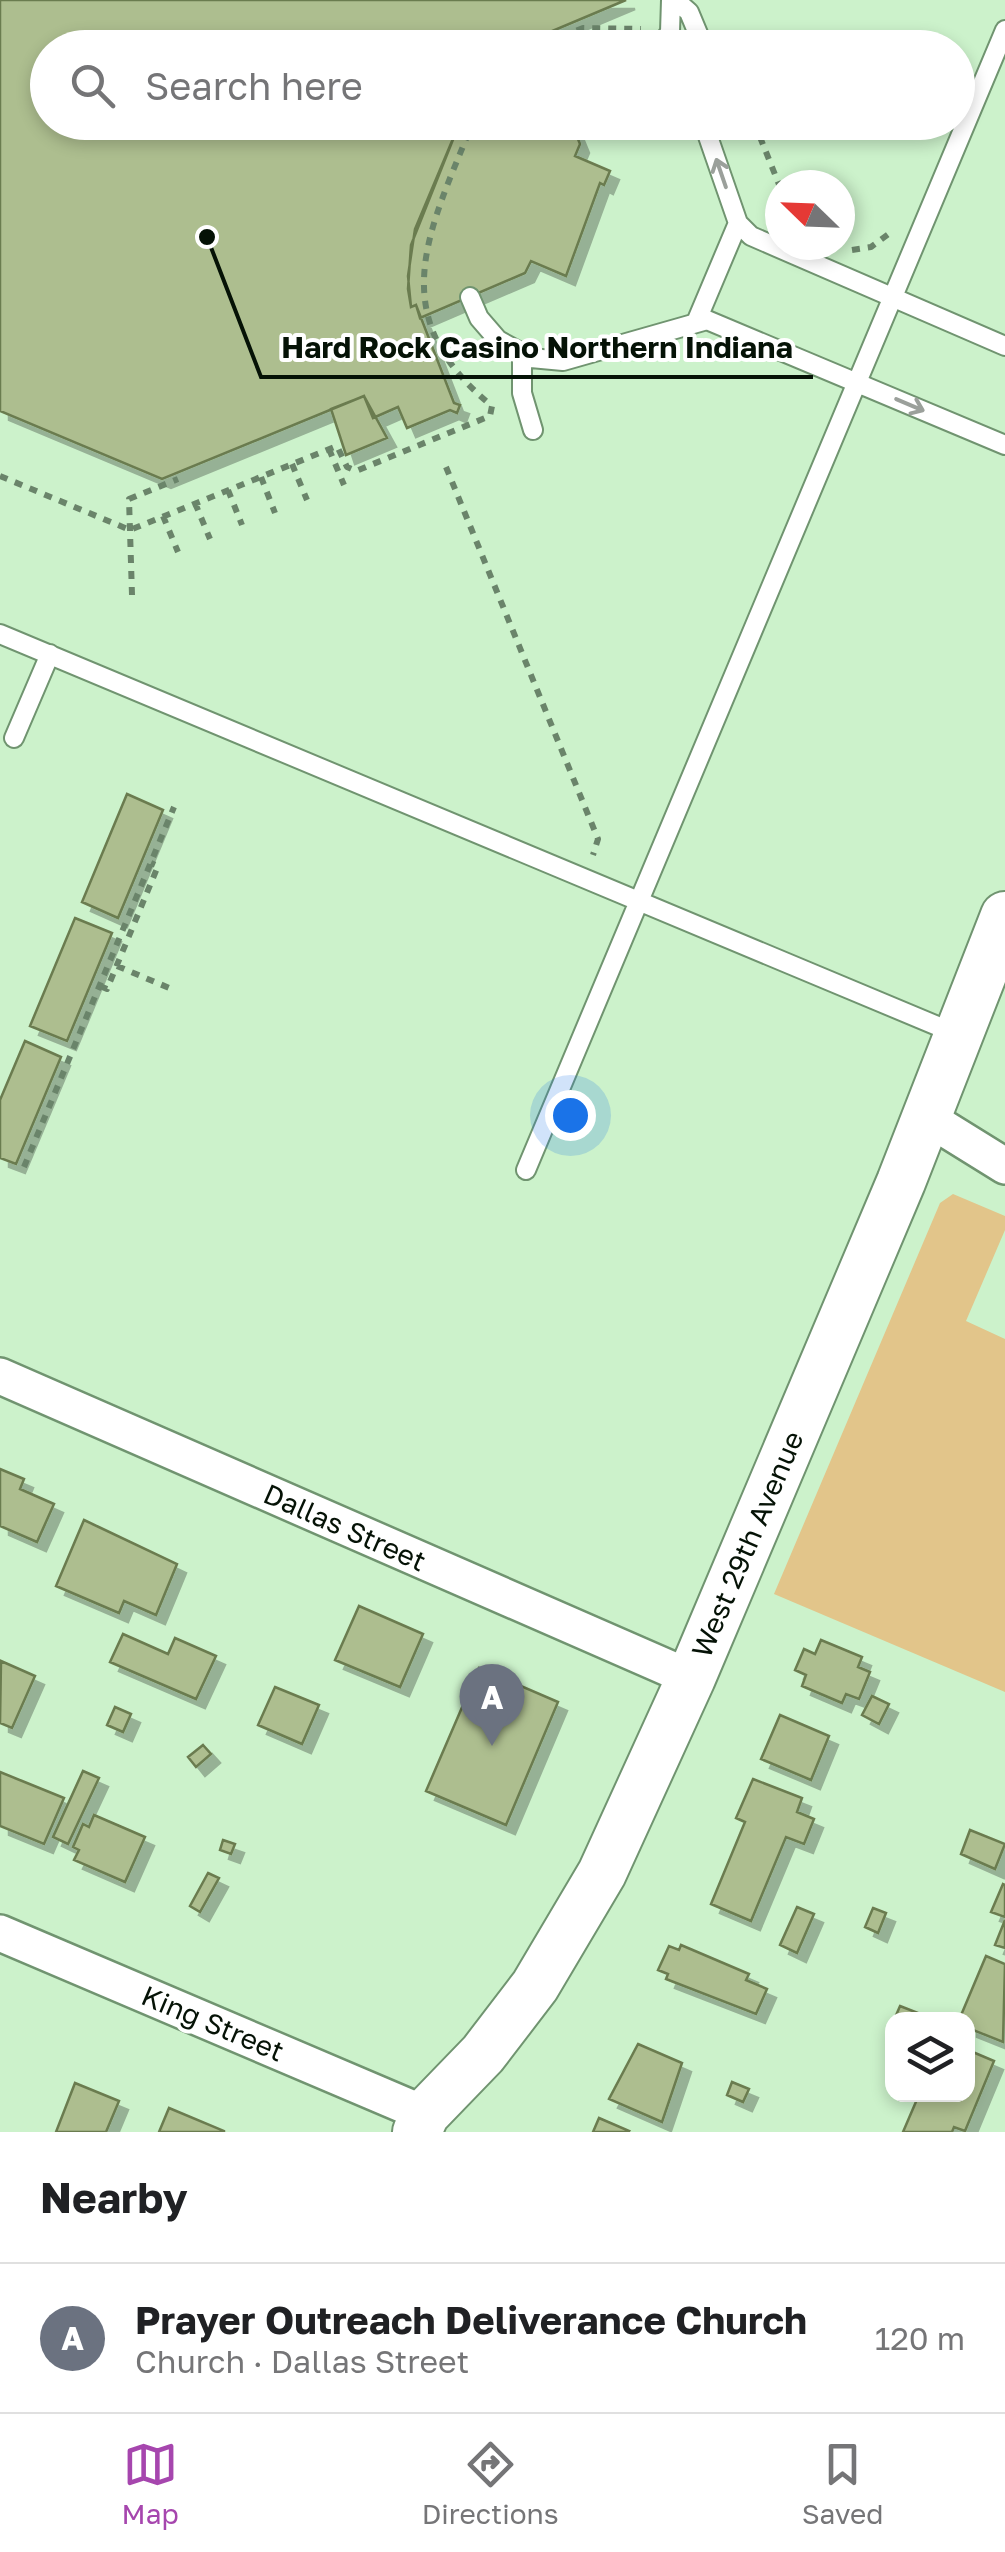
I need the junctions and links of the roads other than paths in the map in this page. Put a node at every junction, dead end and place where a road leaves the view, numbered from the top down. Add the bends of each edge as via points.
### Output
1 (673, 0) edge
2 (670, 30) edge
3 (696, 30) edge
4 (1005, 30) edge
5 (975, 101) edge
6 (711, 140) edge
7 (959, 140) edge
8 (738, 223) junction
9 (470, 297) dead end
10 (892, 299) junction
11 (697, 320) junction
12 (1005, 346) edge
13 (522, 354) junction
14 (857, 382) junction
15 (533, 430) dead end
16 (1005, 445) edge
17 (0, 634) edge
18 (50, 654) junction
19 (14, 738) dead end
20 (638, 901) junction
21 (1005, 916) edge
22 (959, 1036) junction
23 (926, 1117) junction
24 (1005, 1166) edge
25 (526, 1170) dead end
26 (0, 1376) edge
27 (691, 1678) junction
28 (0, 1933) edge
29 (421, 2123) edge

1 - 2 lane
1 - 3 lane via 689,12
4 - 5 lane
8 -> 6 lane
7 - 10 lane
8 - 10 lane via 763,244
8 - 11 lane
9 - 13 lane via 486,328
10 - 12 lane
10 - 14 lane
11 - 13 lane via 563,361
11 - 14 lane
13 - 15 lane via 522,393
14 -> 16 lane
14 - 20 lane
17 - 18 lane
18 - 19 lane
18 - 20 lane
20 - 22 lane
20 - 25 lane
21 - 22 street, West 29th Avenue
22 - 23 street, West 29th Avenue
23 - 24 street
23 - 27 street, West 29th Avenue
26 - 27 street, Dallas Street
27 - 29 street, West 29th Avenue via 572,1928 483,2054
28 - 29 street, King Street

